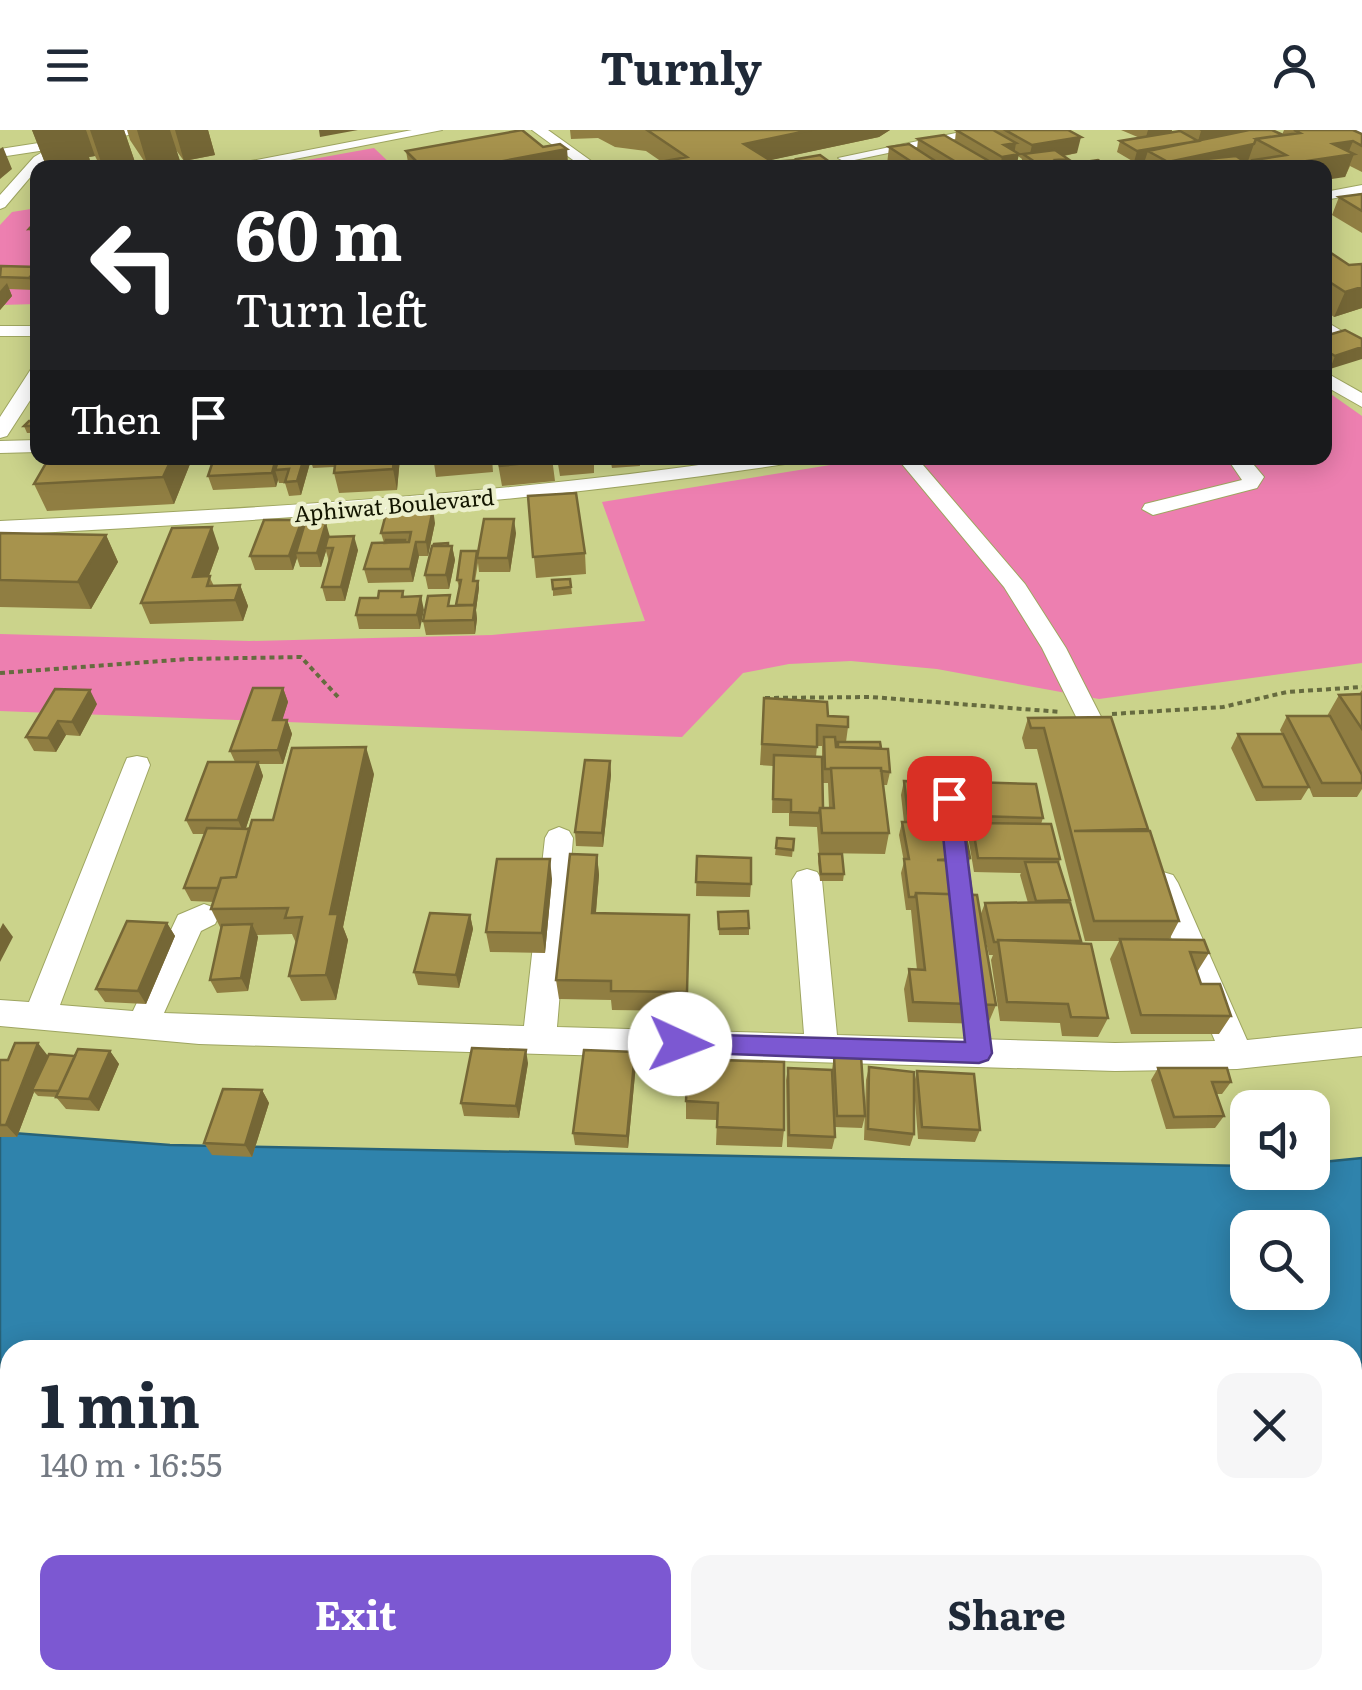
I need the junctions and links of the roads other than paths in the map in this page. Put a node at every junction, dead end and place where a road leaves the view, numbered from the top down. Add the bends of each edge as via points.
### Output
1 (8, 130) edge
2 (148, 130) edge
3 (434, 130) edge
4 (539, 130) edge
5 (991, 130) edge
6 (1362, 132) edge
7 (1344, 133) edge
8 (75, 142) junction
9 (1362, 142) edge
10 (18, 150) junction
11 (1208, 150) edge
12 (0, 153) edge
13 (845, 158) dead end
14 (39, 160) edge
15 (267, 160) edge
16 (582, 160) edge
17 (1137, 160) edge
18 (0, 164) edge
19 (30, 165) edge
20 (30, 170) edge
21 (1362, 190) edge
22 (1332, 195) edge
23 (19, 204) dead end
24 (0, 205) edge
25 (0, 317) edge
26 (30, 317) edge
27 (1332, 328) edge
28 (0, 331) edge
29 (30, 331) edge
30 (1362, 351) edge
31 (1332, 377) edge
32 (30, 385) edge
33 (1362, 401) edge
34 (0, 432) edge
35 (30, 446) edge
36 (0, 447) edge
37 (742, 465) edge
38 (913, 465) edge
39 (1243, 465) edge
40 (1153, 509) dead end
41 (0, 528) edge
42 (137, 765) dead end
43 (1122, 787) edge
44 (558, 838) dead end
45 (1152, 858) edge
46 (807, 880) dead end
47 (204, 916) dead end
48 (0, 1013) edge
49 (974, 1014) edge
50 (40, 1016) junction
51 (143, 1025) junction
52 (539, 1040) junction
53 (1362, 1042) edge
54 (822, 1048) junction
55 (979, 1053) junction
56 (1237, 1055) junction

1 - 10 street
2 - 8 street
3 - 15 street
4 - 16 street
5 - 13 street
6 - 7 highway
7 - 9 highway
8 - 10 street
8 - 14 street
10 - 12 street
11 - 17 street
18 - 19 street
20 - 24 street
21 - 22 street
23 - 24 street
25 - 26 street
27 - 30 street
28 - 29 street
31 - 33 street
32 - 34 street
35 - 36 street
37 - 41 street, Aphiwat Boulevard via 329,511
38 - 43 street via 1013,584 1091,715
39 - 40 street via 1254,478 1250,484
42 - 50 street
44 - 52 street
45 - 56 street
46 - 54 street
47 - 51 street via 189,922
48 - 50 street
49 - 55 street
50 - 51 street
51 - 52 street
52 - 54 street
53 - 56 street
54 - 55 street
55 - 56 street

